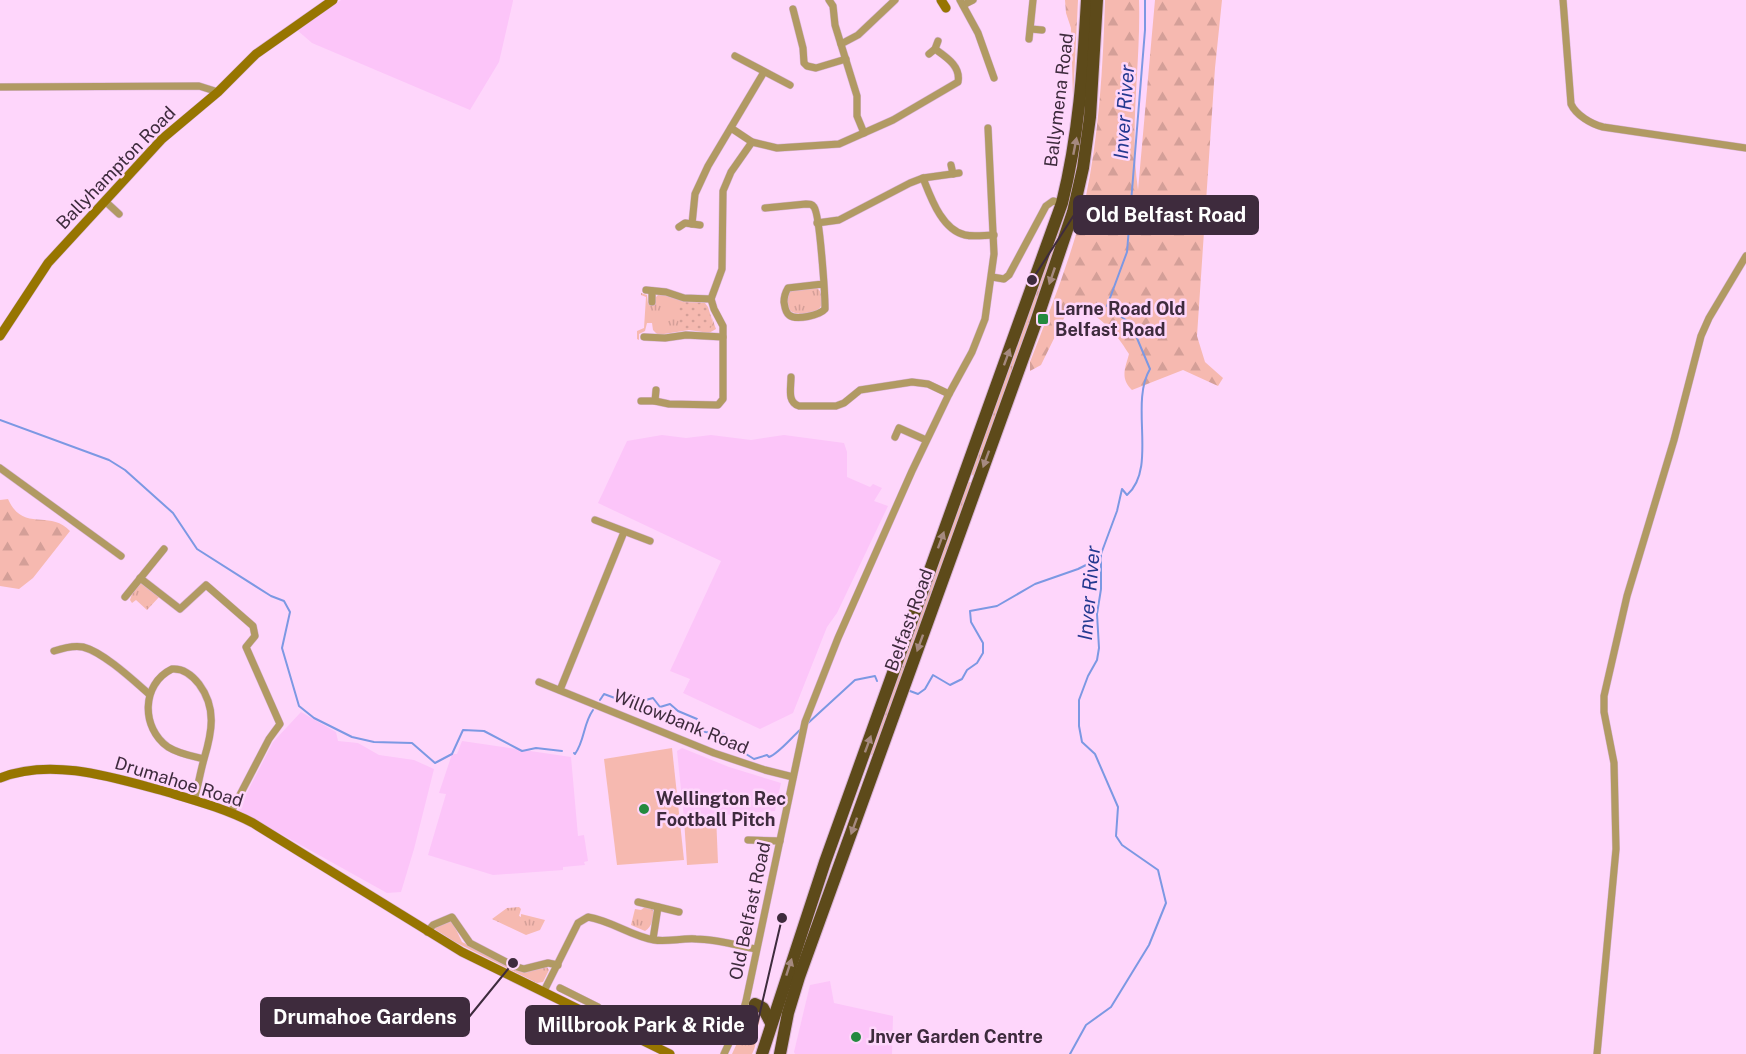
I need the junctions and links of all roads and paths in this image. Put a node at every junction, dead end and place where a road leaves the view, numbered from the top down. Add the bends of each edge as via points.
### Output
1 (333, 0) edge
2 (829, 0) edge
3 (895, 0) edge
4 (972, 0) edge
5 (1034, 0) edge
6 (1087, 0) edge
7 (1097, 0) edge
8 (1563, 0) edge
9 (961, 3) edge
10 (793, 9) dead end
11 (1031, 29) junction
12 (1042, 30) dead end
13 (1029, 39) dead end
14 (938, 41) dead end
15 (841, 44) junction
16 (735, 56) dead end
17 (846, 59) junction
18 (764, 72) junction
19 (995, 73) dead end
20 (790, 85) dead end
21 (0, 87) edge
22 (218, 92) junction
23 (731, 128) junction
24 (988, 128) dead end
25 (864, 133) junction
26 (752, 142) junction
27 (1746, 148) edge
28 (951, 165) dead end
29 (924, 178) junction
30 (1076, 200) joint
31 (106, 202) junction
32 (1062, 203) junction
33 (119, 214) dead end
34 (770, 216) dead end
35 (817, 223) junction
36 (679, 227) dead end
37 (994, 235) junction
38 (1746, 256) edge
39 (992, 278) junction
40 (824, 284) junction
41 (711, 299) junction
42 (652, 302) dead end
43 (650, 329) dead end
44 (0, 336) edge
45 (723, 337) junction
46 (791, 377) dead end
47 (656, 390) dead end
48 (949, 394) junction
49 (641, 400) dead end
50 (655, 401) junction
51 (895, 437) dead end
52 (926, 440) junction
53 (0, 468) edge
54 (595, 520) dead end
55 (624, 532) junction
56 (650, 541) dead end
57 (164, 549) dead end
58 (121, 556) dead end
59 (140, 578) junction
60 (125, 597) dead end
61 (54, 651) dead end
62 (539, 682) dead end
63 (560, 690) junction
64 (149, 694) junction
65 (204, 759) junction
66 (793, 777) junction
67 (0, 778) edge
68 (194, 800) junction
69 (231, 812) junction
70 (747, 840) dead end
71 (780, 841) junction
72 (638, 902) dead end
73 (658, 907) junction
74 (679, 912) dead end
75 (427, 932) junction
76 (653, 939) junction
77 (755, 949) junction
78 (558, 964) junction
79 (560, 988) dead end
80 (544, 992) junction
81 (750, 1003) junction
82 (585, 1013) junction
83 (771, 1023) junction
84 (669, 1054) edge
85 (724, 1054) edge
86 (762, 1054) edge
87 (780, 1054) edge
88 (1597, 1054) edge

1 - 22 main road, Ballyhampton Road via 256,54
2 - 15 street
3 - 15 street via 858,36
4 - 9 street
5 - 11 street
32 -> 6 highway, Ballymena Road via 1077,136
7 - 30 highway, Ballymena Road via 1090,117
8 - 27 street via 1570,104 1578,113 1603,127
9 - 19 street
10 - 17 street via 807,66 816,68
11 - 12 street
11 - 13 street
14 - 25 street via 932,51 952,62 958,82
15 - 17 street
16 - 18 street
17 - 25 street
18 - 20 street
18 - 23 street
21 - 22 street via 199,87
22 - 31 main road, Ballyhampton Road via 162,139
23 - 26 street
23 - 36 street via 695,194 696,224
24 - 37 street, Old Belfast Road
25 - 26 street via 838,144 814,147 777,148
26 - 41 street via 723,191 722,268
28 - 29 street via 956,174
29 - 35 street via 839,220
29 - 37 street via 936,208 952,228 965,235
30 -> 87 highway, Belfast Road via 1035,325 799,977
31 - 33 street
31 - 44 main road, Ballyhampton Road via 48,263
32 - 39 street via 1053,201 1046,206 1009,275 1004,279
83 -> 32 highway, Belfast Road
34 - 35 street via 767,208 811,204
35 - 40 street
37 - 39 street, Old Belfast Road
38 - 88 street via 1701,336 1627,596 1606,686 1604,712 1614,763 1616,849
39 - 48 street, Old Belfast Road via 982,327
40 - 40 street via 788,288 784,297 788,315 822,313
41 - 42 street via 649,291
41 - 45 street via 723,326
43 - 45 street via 647,338 686,334
45 - 50 street via 723,399 718,405
46 - 48 street via 790,399 799,406 836,406 860,390 912,382 928,384
47 - 50 street
48 - 52 street, Old Belfast Road
49 - 50 street
51 - 52 street via 899,428
52 - 66 street, Old Belfast Road via 838,638 801,734
53 - 58 street
54 - 55 street
55 - 56 street
55 - 63 street
57 - 59 street
59 - 60 street
59 - 69 street via 180,609 206,585 253,626 255,636 246,647 280,724
61 - 64 street via 84,647 119,667
62 - 63 street, Willowbank Road
63 - 66 street, Willowbank Road via 729,759
64 - 65 street via 150,722 157,736 175,751
64 - 65 street via 155,683 172,669 184,671 196,680 208,699 213,718
65 - 68 street
66 - 71 street, Old Belfast Road
67 - 68 main road, Drumahoe Road via 30,770 73,772
68 - 69 main road, Drumahoe Road
69 - 75 main road, Drumahoe Road
70 - 71 street
71 - 77 street, Old Belfast Road
72 - 73 street
73 - 74 street
73 - 76 street
75 - 78 street via 452,917 470,943 514,966 524,969
75 - 80 main road, Drumahoe Road
76 - 77 street via 702,939
76 - 78 street via 586,917 578,923
77 - 81 street, Old Belfast Road
78 - 80 street
79 - 82 street via 594,1005
80 - 82 main road, Drumahoe Road
81 - 83 highway via 763,1008
81 - 85 street, Old Belfast Road
82 - 84 main road, Drumahoe Road
83 - 86 highway, Belfast Road

